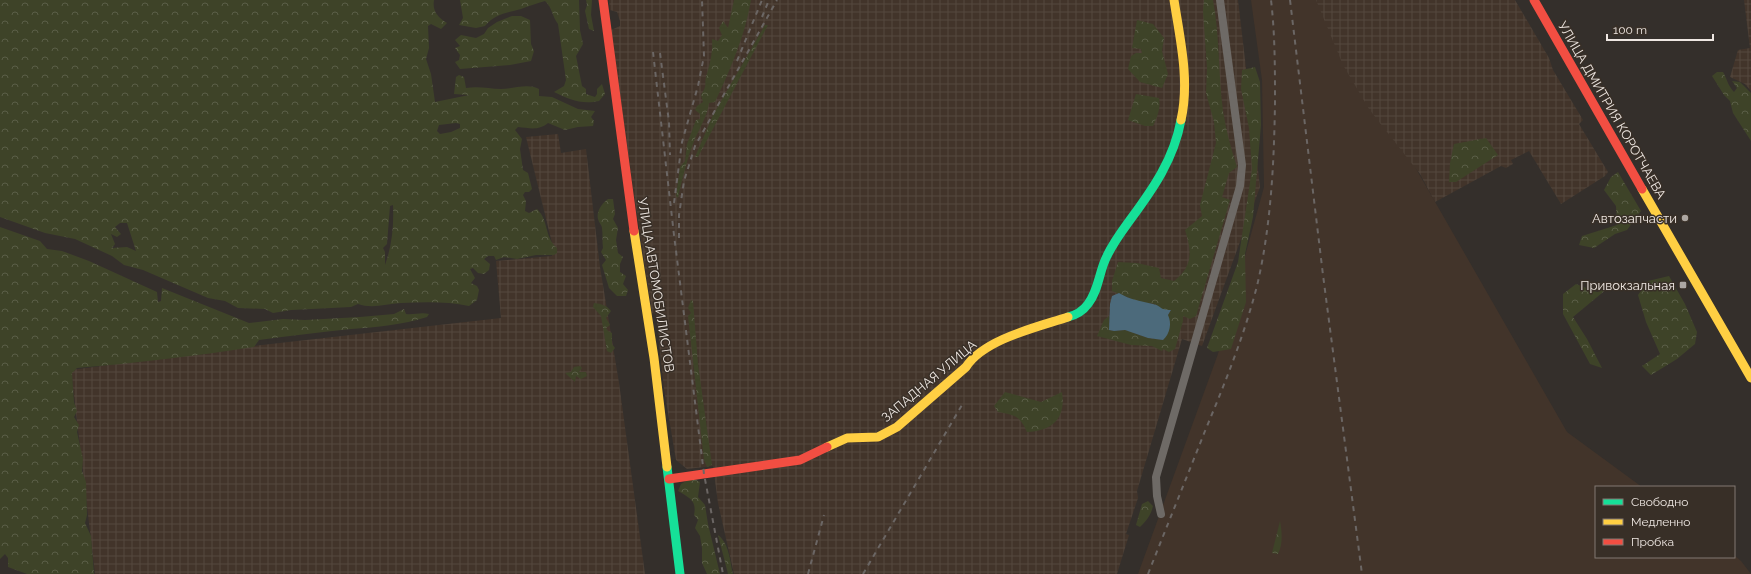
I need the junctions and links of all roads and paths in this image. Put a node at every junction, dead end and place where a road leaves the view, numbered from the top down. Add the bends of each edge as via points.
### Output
1 (603, 0) edge
2 (1174, 0) edge
3 (1220, 0) edge
4 (1534, 0) edge
5 (1751, 378) edge
6 (669, 479) junction
7 (1161, 514) dead end
8 (680, 574) edge

1 - 6 street, УЛИЦА АВТОМОБИЛИСТОВ
2 - 6 street, ЗАПАДНАЯ УЛИЦА via 1185,90 1180,134 1166,167 1107,255 1092,298 1085,308 1072,317 1048,323 985,350 888,433 878,437 847,438 800,460
3 - 7 street via 1242,166 1240,186 1156,478
4 - 5 street, УЛИЦА ДМИТРИЯ КОРОТЧАЕВА
6 - 8 street, УЛИЦА АВТОМОБИЛИСТОВ

